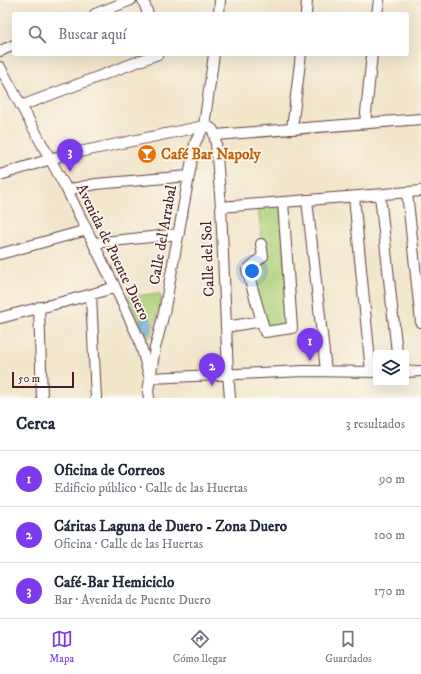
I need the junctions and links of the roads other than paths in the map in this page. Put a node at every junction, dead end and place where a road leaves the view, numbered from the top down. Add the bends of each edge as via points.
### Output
1 (132, 0) edge
2 (143, 0) edge
3 (220, 0) edge
4 (307, 0) edge
5 (379, 0) edge
6 (100, 12) edge
7 (147, 12) edge
8 (219, 12) edge
9 (306, 12) edge
10 (377, 12) edge
11 (12, 46) edge
12 (0, 51) edge
13 (153, 56) edge
14 (214, 56) edge
15 (301, 56) edge
16 (372, 56) edge
17 (0, 67) edge
18 (21, 106) junction
19 (421, 119) edge
20 (365, 123) junction
21 (204, 126) junction
22 (292, 129) junction
23 (215, 135) junction
24 (50, 159) junction
25 (0, 175) edge
26 (189, 176) junction
27 (67, 190) junction
28 (421, 191) edge
29 (407, 192) junction
30 (380, 195) junction
31 (354, 197) junction
32 (307, 200) junction
33 (283, 202) junction
34 (222, 207) junction
35 (88, 230) junction
36 (179, 234) junction
37 (94, 243) junction
38 (262, 244) dead end
39 (0, 254) edge
40 (115, 287) junction
41 (91, 296) junction
42 (39, 307) junction
43 (0, 318) edge
44 (262, 321) junction
45 (421, 322) edge
46 (226, 327) junction
47 (140, 345) junction
48 (155, 348) junction
49 (397, 350) edge
50 (373, 363) edge
51 (326, 371) junction
52 (421, 371) edge
53 (373, 372) edge
54 (409, 372) edge
55 (228, 374) junction
56 (150, 378) junction
57 (146, 396) edge
58 (42, 398) edge
59 (96, 398) edge
60 (230, 398) edge

1 - 6 street
2 - 7 street
3 - 8 street
4 - 9 street
5 - 10 street
11 - 12 street
13 - 18 street
14 - 21 street, Calle del Arrabal
15 - 22 street
16 - 20 street
17 - 18 street, Avenida de Puente Duero
18 - 24 street, Avenida de Puente Duero
19 - 20 street
20 - 22 street
21 - 23 street via 213,130
21 - 24 street
21 - 26 street, Calle del Arrabal via 195,142
22 - 23 street
23 - 34 street, Calle del Sol
24 - 25 street
24 - 27 street, Avenida de Puente Duero
26 - 27 street via 96,184
26 - 36 street, Calle del Arrabal
27 - 35 street, Avenida de Puente Duero
28 - 29 street
29 - 30 street
29 - 45 street
30 - 31 street
30 - 49 street
31 - 32 street
31 - 50 street
32 - 33 street
32 - 51 street
33 - 34 street
33 - 44 street via 292,328 265,332
34 - 46 street, Calle del Sol
35 - 37 street, Avenida de Puente Duero
35 - 39 street
36 - 37 street
36 - 48 street, Calle del Arrabal
37 - 40 street, Avenida de Puente Duero
38 - 44 street via 263,256 247,270
40 - 41 street
40 - 47 street, Avenida de Puente Duero
41 - 42 street
41 - 59 street
42 - 43 street
42 - 58 street
44 - 46 street
46 - 55 street, Calle del Sol
47 - 48 street, Avenida de Puente Duero
47 - 56 street, Avenida de Puente Duero
48 - 56 street, Calle del Arrabal
51 - 53 street
51 - 55 street
52 - 54 street
55 - 56 street
55 - 60 street, Calle del Sol
56 - 57 street, Calle del Arrabal

